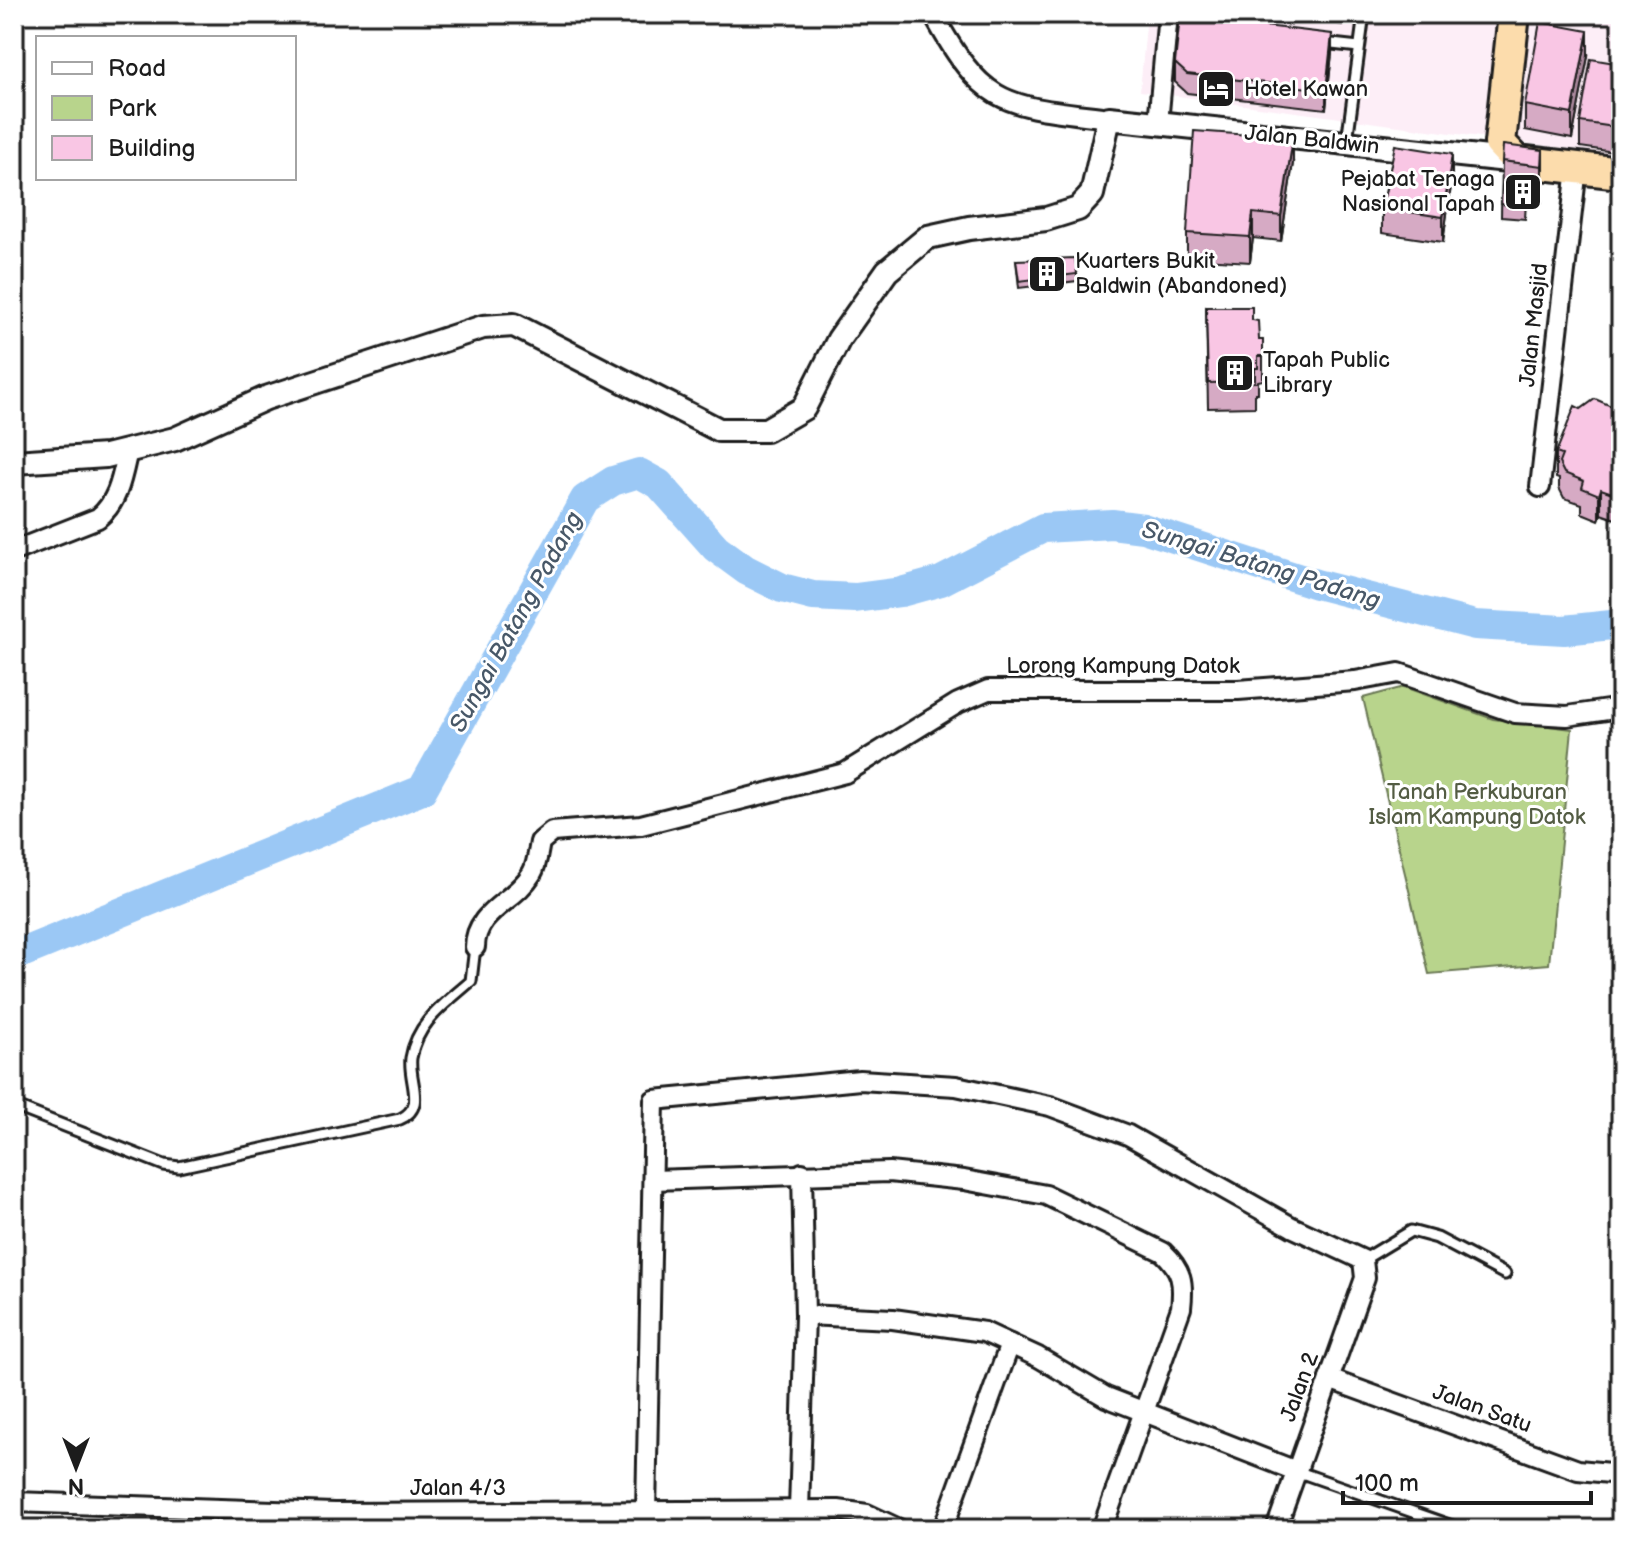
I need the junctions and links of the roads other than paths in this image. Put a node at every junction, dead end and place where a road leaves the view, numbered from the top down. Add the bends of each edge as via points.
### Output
1 (933, 14) edge
2 (1364, 14) edge
3 (1514, 14) edge
4 (1172, 22) edge
5 (1315, 42) edge
6 (1359, 47) junction
7 (1109, 118) junction
8 (1156, 123) junction
9 (1347, 144) junction
10 (1509, 152) junction
11 (1577, 168) junction
12 (1621, 173) edge
13 (128, 450) junction
14 (14, 462) edge
15 (1540, 487) dead end
16 (14, 551) edge
17 (1621, 708) edge
18 (475, 947) joint
19 (14, 1106) edge
20 (802, 1173) junction
21 (653, 1180) junction
22 (1363, 1260) junction
23 (1505, 1274) dead end
24 (805, 1315) junction
25 (1010, 1344) junction
26 (1329, 1379) junction
27 (1143, 1411) junction
28 (1296, 1471) junction
29 (1621, 1474) edge
30 (14, 1502) edge
31 (799, 1510) junction
32 (646, 1513) junction
33 (488, 1520) edge
34 (710, 1520) edge
35 (334, 1521) edge
36 (899, 1529) edge
37 (943, 1529) edge
38 (1102, 1529) edge
39 (1276, 1529) edge
40 (1461, 1529) edge

1 - 7 street via 978,83 1003,100 1032,109
2 - 6 lane
3 - 10 highway
4 - 8 street
5 - 6 lane
6 - 9 lane
7 - 8 street, Jalan Baldwin
7 - 13 street via 1092,194 1078,209 928,237 887,271 839,339 804,408 766,430 719,430 514,325 483,327 266,398 175,439
8 - 9 street, Jalan Baldwin
9 - 10 street, Jalan Baldwin via 1469,157
10 - 11 highway
11 - 12 highway
11 - 15 street, Jalan Masjid
13 - 14 street
13 - 16 street via 108,510
17 - 18 street, Lorong Kampung Datok via 1567,716 1515,713 1399,673 1238,690 988,690 845,773 641,825 552,832 540,842 534,870 521,888 475,931
18 - 19 lane via 471,981 418,1033 410,1069 416,1103 400,1119 179,1167
20 - 21 street
20 - 24 street
20 - 27 street via 889,1172 1046,1195 1163,1252 1179,1267 1184,1285 1181,1308
21 - 22 street via 654,1100 860,1080 956,1086 1050,1106 1128,1135 1292,1227
21 - 32 street
22 - 23 lane via 1411,1231 1437,1238
22 - 26 street, Jalan 2 via 1365,1278
24 - 25 street via 893,1319 984,1332
24 - 31 street
25 - 27 street via 1106,1397
25 - 37 street
26 - 28 street, Jalan 2
26 - 29 street, Jalan Satu via 1578,1470
27 - 28 street
27 - 38 street
28 - 39 street, Jalan 2
28 - 40 lane
30 - 35 street, Jalan 4/3
31 - 34 street, Jalan 4/3
31 - 36 street, Jalan 4/3 via 867,1514
32 - 33 street, Jalan 4/3
32 - 34 street, Jalan 4/3
33 - 35 street, Jalan 4/3

